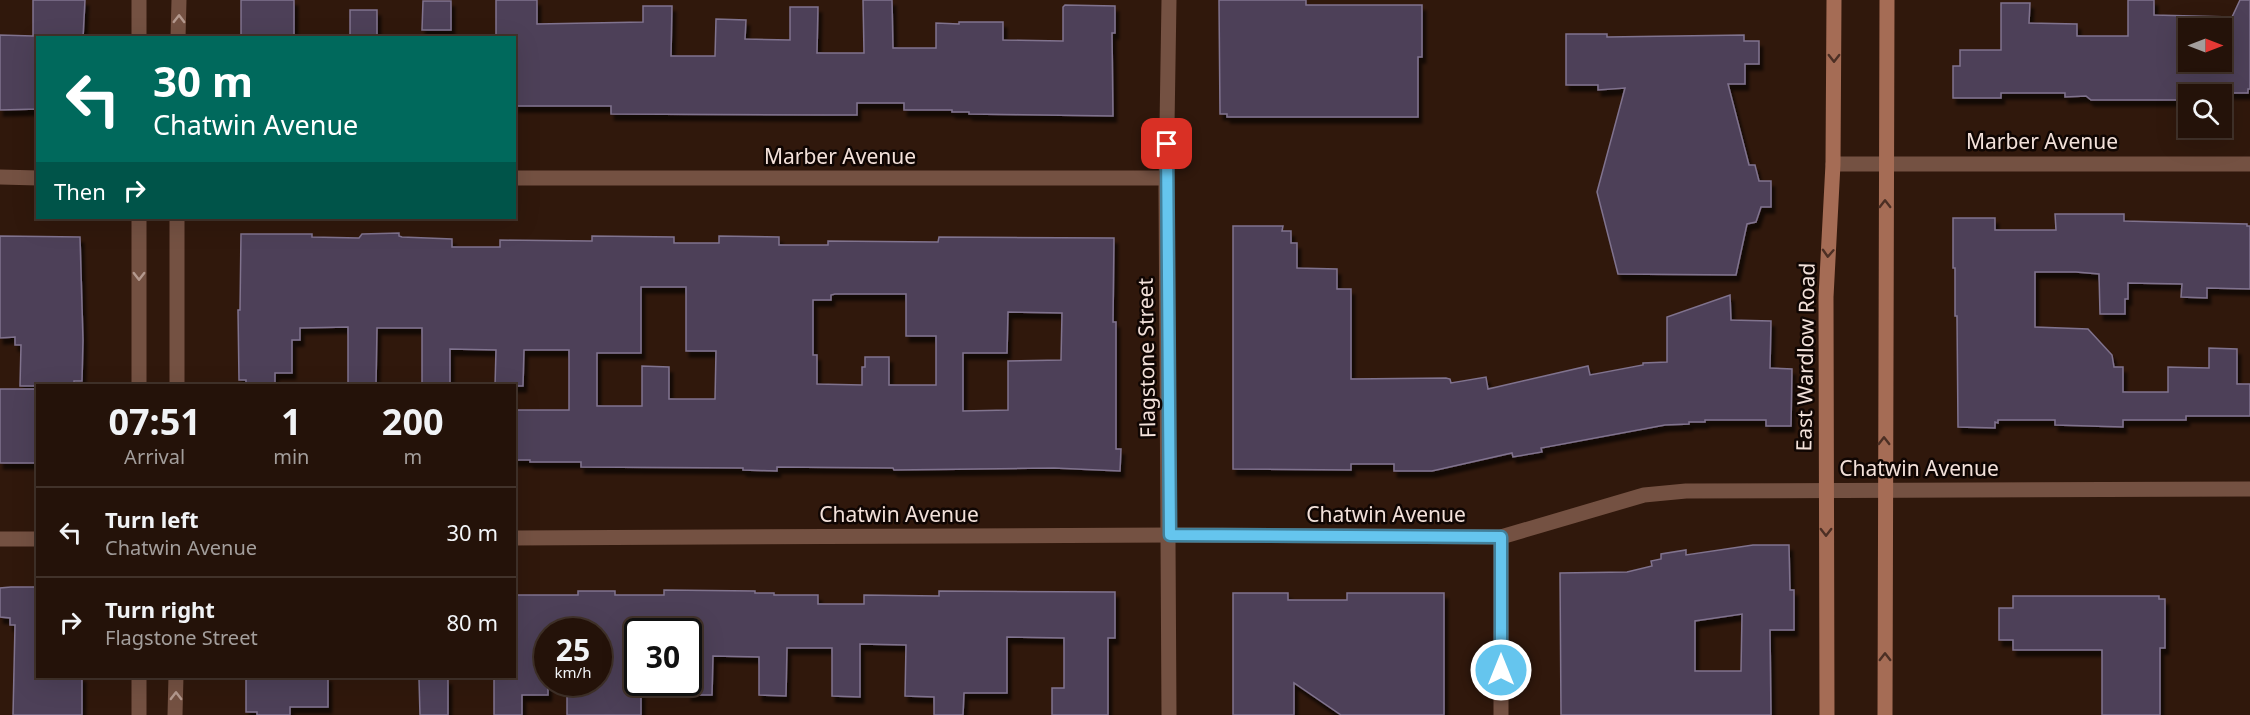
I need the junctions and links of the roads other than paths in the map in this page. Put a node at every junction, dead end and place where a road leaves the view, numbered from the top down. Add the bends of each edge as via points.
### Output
1 (139, 0) edge
2 (179, 0) edge
3 (1169, 0) edge
4 (1834, 0) edge
5 (1887, 0) edge
6 (139, 36) edge
7 (178, 36) edge
8 (1833, 164) junction
9 (1886, 164) junction
10 (2250, 164) edge
11 (0, 177) edge
12 (36, 177) edge
13 (516, 178) edge
14 (1166, 178) junction
15 (139, 219) edge
16 (177, 219) edge
17 (139, 384) edge
18 (177, 384) edge
19 (2250, 489) edge
20 (1826, 490) junction
21 (1884, 490) junction
22 (1170, 535) junction
23 (1501, 537) junction
24 (516, 538) edge
25 (0, 539) edge
26 (36, 539) edge
27 (139, 678) edge
28 (176, 678) edge
29 (139, 715) edge
30 (176, 715) edge
31 (1169, 715) edge
32 (1501, 715) edge
33 (1827, 715) edge
34 (1885, 715) edge

1 - 6 street
7 -> 2 street
3 - 14 street, Flagstone Street
4 -> 8 main road, East Wardlow Road
5 - 9 main road
8 - 9 street, Marber Avenue
8 -> 20 main road, East Wardlow Road via 1826,297
9 - 10 street, Marber Avenue
21 -> 9 main road
11 - 12 street
13 - 14 street, Marber Avenue
14 - 22 street, Flagstone Street
15 -> 17 street
16 - 18 street
19 - 21 street, Chatwin Avenue
20 - 21 street, Chatwin Avenue
20 - 23 street, Chatwin Avenue via 1686,490 1644,495
20 -> 33 main road, East Wardlow Road
34 -> 21 main road
22 - 23 street, Chatwin Avenue
22 - 24 street, Chatwin Avenue
22 - 31 street, Flagstone Street
23 - 32 street
25 - 26 street
27 - 29 street
30 -> 28 street

